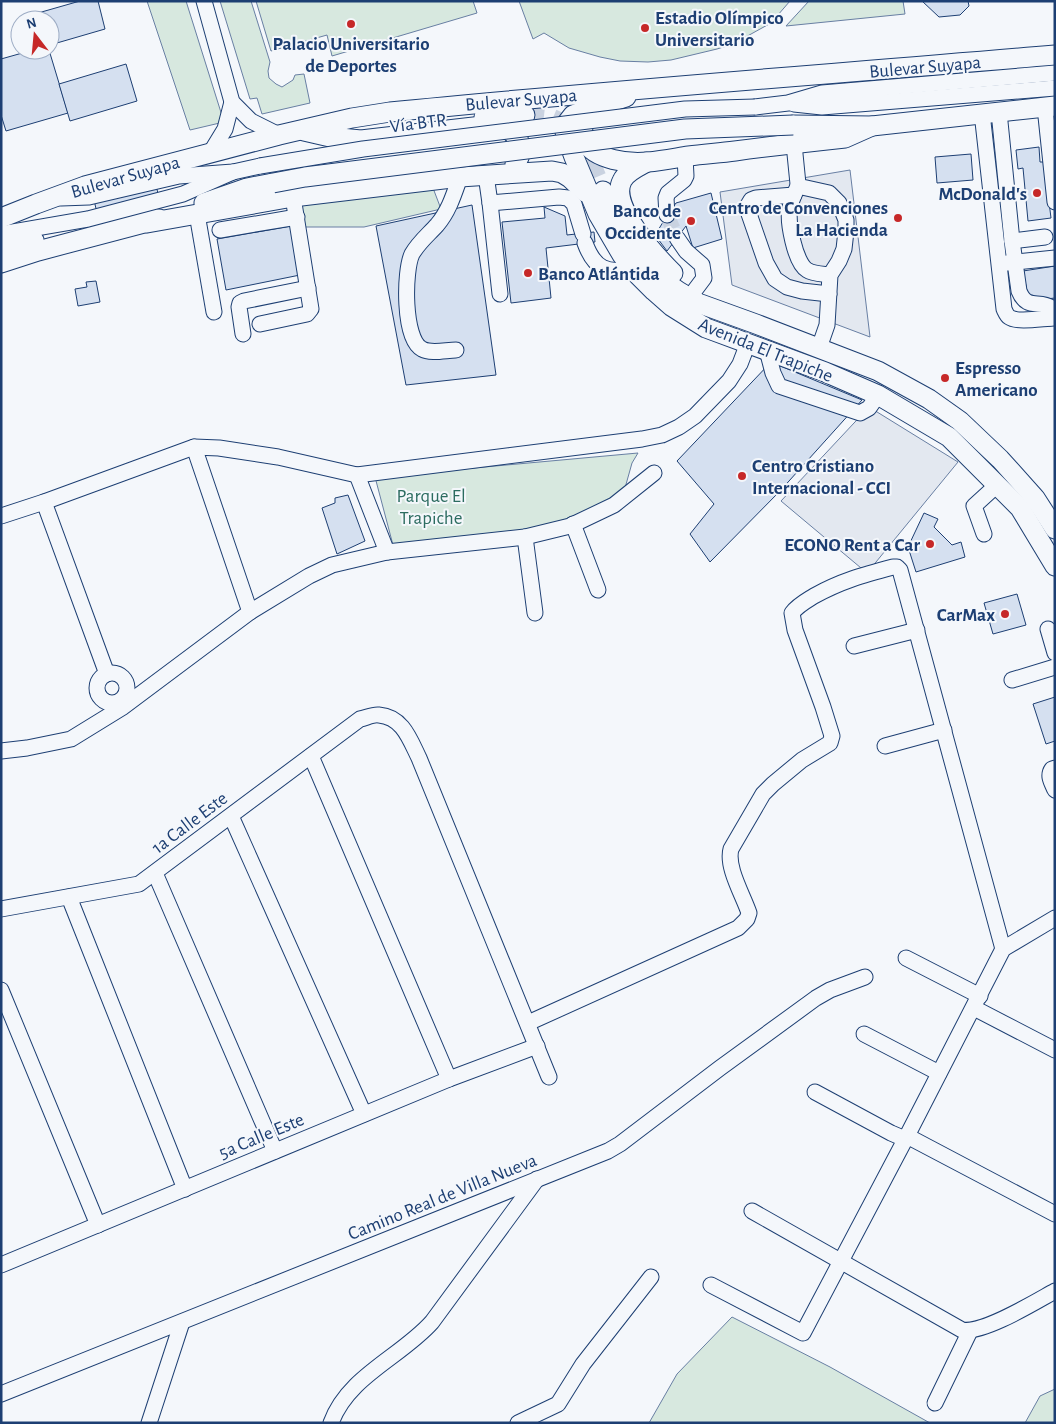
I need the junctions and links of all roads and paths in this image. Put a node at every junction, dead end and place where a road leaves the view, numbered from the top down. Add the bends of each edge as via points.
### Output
1 (204, 1) edge
2 (1055, 55) edge
3 (1055, 73) edge
4 (668, 86) junction
5 (1055, 88) edge
6 (232, 102) junction
7 (788, 103) junction
8 (1050, 106) edge
9 (593, 108) junction
10 (990, 112) junction
11 (525, 115) tunnel mouth
12 (324, 125) junction
13 (872, 126) junction
14 (299, 130) junction
15 (279, 134) junction
16 (794, 144) junction
17 (211, 152) junction
18 (685, 157) junction
19 (647, 162) junction
20 (233, 172) junction
21 (505, 174) junction
22 (486, 175) junction
23 (460, 177) junction
24 (796, 189) junction
25 (596, 194) junction
26 (246, 197) junction
27 (293, 197) junction
28 (44, 201) junction
29 (1055, 202) edge
30 (490, 203) junction
31 (1, 207) edge
32 (198, 214) junction
33 (667, 215) tunnel mouth
34 (296, 217) junction
35 (1, 218) edge
36 (148, 223) junction
37 (248, 224) junction
38 (220, 230) dead end
39 (1, 234) edge
40 (1046, 237) dead end
41 (677, 238) tunnel mouth
42 (1012, 241) junction
43 (1, 248) edge
44 (1055, 258) edge
45 (1015, 262) junction
46 (1, 263) edge
47 (999, 264) junction
48 (632, 268) junction
49 (830, 275) junction
50 (308, 288) junction
51 (694, 290) junction
52 (500, 294) dead end
53 (829, 294) junction
54 (1021, 296) junction
55 (1003, 304) junction
56 (214, 312) dead end
57 (1052, 318) edge
58 (743, 320) junction
59 (260, 324) dead end
60 (243, 334) dead end
61 (748, 343) junction
62 (819, 348) junction
63 (456, 350) dead end
64 (767, 350) junction
65 (878, 371) junction
66 (878, 396) junction
67 (853, 412) junction
68 (870, 422) dead end
69 (194, 447) junction
70 (654, 473) dead end
71 (357, 475) junction
72 (996, 485) junction
73 (44, 502) junction
74 (1, 516) edge
75 (573, 524) junction
76 (1055, 529) edge
77 (984, 534) dead end
78 (525, 537) junction
79 (387, 552) junction
80 (1055, 566) edge
81 (598, 590) dead end
82 (250, 612) junction
83 (535, 613) dead end
84 (1048, 629) dead end
85 (917, 630) junction
86 (854, 646) dead end
87 (1055, 652) edge
88 (1055, 667) edge
89 (107, 674) junction
90 (1012, 680) dead end
91 (121, 704) junction
92 (944, 730) junction
93 (885, 746) dead end
94 (1, 751) edge
95 (311, 756) junction
96 (1055, 768) edge
97 (1055, 790) edge
98 (231, 816) junction
99 (154, 873) junction
100 (69, 897) junction
101 (1, 909) edge
102 (1055, 918) edge
103 (1003, 949) junction
104 (906, 958) dead end
105 (865, 977) dead end
106 (1, 990) edge
107 (977, 1002) junction
108 (528, 1023) junction
109 (864, 1034) dead end
110 (537, 1046) junction
111 (1055, 1050) edge
112 (939, 1073) junction
113 (549, 1077) dead end
114 (449, 1078) junction
115 (815, 1092) dead end
116 (364, 1114) junction
117 (906, 1138) junction
118 (275, 1151) junction
119 (537, 1179) junction
120 (185, 1189) junction
121 (752, 1211) dead end
122 (1055, 1214) edge
123 (98, 1225) junction
124 (3, 1261) edge
125 (841, 1262) junction
126 (651, 1277) dead end
127 (711, 1285) dead end
128 (1055, 1291) edge
129 (182, 1322) junction
130 (970, 1331) junction
131 (1, 1394) edge
132 (935, 1403) dead end
133 (149, 1423) edge
134 (332, 1423) edge
135 (518, 1423) edge

1 - 6 street
2 - 4 main road, Bulevar Suyapa
3 - 7 street, Vía BTR via 822,93
4 - 9 main road, Avenida El Trapiche
4 - 12 main road, Bulevar Suyapa via 390,112
5 - 7 street, Vía BTR via 822,108
6 - 15 street via 251,121
6 - 17 street via 225,129
7 - 20 street, Vía BTR, bridge via 665,112 363,148
8 - 10 main road
8 - 29 street
9 - 19 main road via 583,124 583,138 587,146 602,157
9 - 25 main road, Avenida El Trapiche via 573,116 566,124 565,132
10 - 13 main road
10 - 42 street
10 - 47 street
11 - 12 main road via 379,128
12 - 14 main road, Bulevar Suyapa
13 - 16 main road via 845,138
13 - 26 main road, bridge via 686,129 305,177 274,183
14 - 15 main road, Bulevar Suyapa
14 - 21 main road via 330,138 360,140 500,125 515,135 520,152 517,161
15 - 17 main road, Bulevar Suyapa
16 - 18 main road
16 - 24 street
17 - 28 main road, Bulevar Suyapa via 85,186
18 - 19 main road
18 - 33 street via 686,176 668,193
19 - 51 main road via 622,180 620,196 628,217 643,240 674,274
20 - 28 street, Vía BTR via 178,176 89,197
20 - 39 street, Vía BTR via 183,194 88,219
21 - 22 main road
21 - 25 main road via 562,173
22 - 23 main road
22 - 30 street
23 - 27 main road
23 - 63 street via 450,206 411,256 406,291 410,329 419,347 433,351
24 - 49 street via 789,216 797,257 807,271
24 - 49 street via 802,187 829,193 843,212 846,225 844,249
24 - 53 street via 750,200 748,211 775,279 787,287
25 - 48 main road, Avenida El Trapiche via 598,214
25 - 58 main road, Avenida El Trapiche via 629,243 660,278 698,303
26 - 27 main road
26 - 32 main road
26 - 36 main road
26 - 37 street
26 - 43 main road via 123,218
27 - 34 street
28 - 31 main road
28 - 35 main road, Bulevar Suyapa
30 - 48 street via 568,198 574,204 589,254 595,262 604,270
30 - 52 street
32 - 36 main road
32 - 56 street
34 - 37 street
34 - 50 street
36 - 46 main road
37 - 38 street
40 - 42 street
41 - 51 street via 704,271 704,278
42 - 45 street
44 - 45 street
45 - 47 street
45 - 54 street
47 - 55 street
48 - 61 main road, Avenida El Trapiche via 671,306 706,328
49 - 53 street
50 - 59 street via 311,309 307,314
50 - 60 street via 240,303
51 - 58 main road
53 - 62 street via 827,325
54 - 55 street
54 - 57 street via 1028,303 1052,308
55 - 57 street via 1008,316 1014,319
58 - 62 main road, Avenida El Trapiche
61 - 64 main road, Avenida El Trapiche
61 - 65 main road via 762,336 833,362
61 - 71 street via 729,381 695,416 662,435
62 - 65 main road, Avenida El Trapiche
64 - 66 main road, Avenida El Trapiche
64 - 67 street via 779,386
65 - 76 main road, Avenida El Trapiche via 929,399 960,421 1035,498
66 - 67 street via 869,408 860,413
66 - 72 main road, Avenida El Trapiche via 949,438
67 - 68 street
69 - 71 street via 278,457
69 - 73 street
69 - 82 street
70 - 75 street via 614,505
71 - 79 street
72 - 77 street via 974,506
72 - 80 main road, Avenida El Trapiche via 1020,508
73 - 74 street
73 - 89 street
75 - 78 street
75 - 81 street
78 - 79 street
78 - 83 street
79 - 82 street via 332,565
82 - 91 street
84 - 87 street
85 - 86 street
85 - 92 street
85 - 108 street via 900,570 892,567 833,585 796,607 792,613 795,630 832,736 830,743 802,760 763,794 731,849 729,856 736,882 750,913 747,919 738,928
88 - 90 street
89 - 91 street via 117,674 125,680 127,689
89 - 91 street via 99,680 98,695 110,703
91 - 94 street via 71,739
92 - 93 street
92 - 103 street
95 - 98 street, 1a Calle Este
95 - 108 street, 1a Calle Este via 360,719 378,714 393,718 404,728
95 - 114 street
96 - 97 street via 1050,773
98 - 99 street, 1a Calle Este
98 - 116 street
99 - 100 street, 1a Calle Este via 139,884
99 - 118 street
100 - 101 street, 1a Calle Este
100 - 120 street
102 - 103 street
103 - 107 street
104 - 107 street
105 - 119 street, Camino Real de Villa Nueva via 816,998 620,1144
106 - 123 street
107 - 111 street
107 - 112 street
108 - 110 street
109 - 112 street
110 - 113 street
110 - 114 street, 5a Calle Este
112 - 117 street
114 - 116 street, 5a Calle Este
115 - 117 street
116 - 118 street, 5a Calle Este
117 - 122 street
117 - 125 street
118 - 120 street, 5a Calle Este
119 - 129 street, Camino Real de Villa Nueva
119 - 134 street via 432,1322 353,1389
120 - 123 street, 5a Calle Este
121 - 125 street
123 - 124 street, 5a Calle Este
125 - 127 street via 803,1332
125 - 130 street via 962,1330
126 - 135 street via 583,1364 558,1404
128 - 130 street via 1005,1318
129 - 131 street, Camino Real de Villa Nueva
129 - 133 street
130 - 132 street

